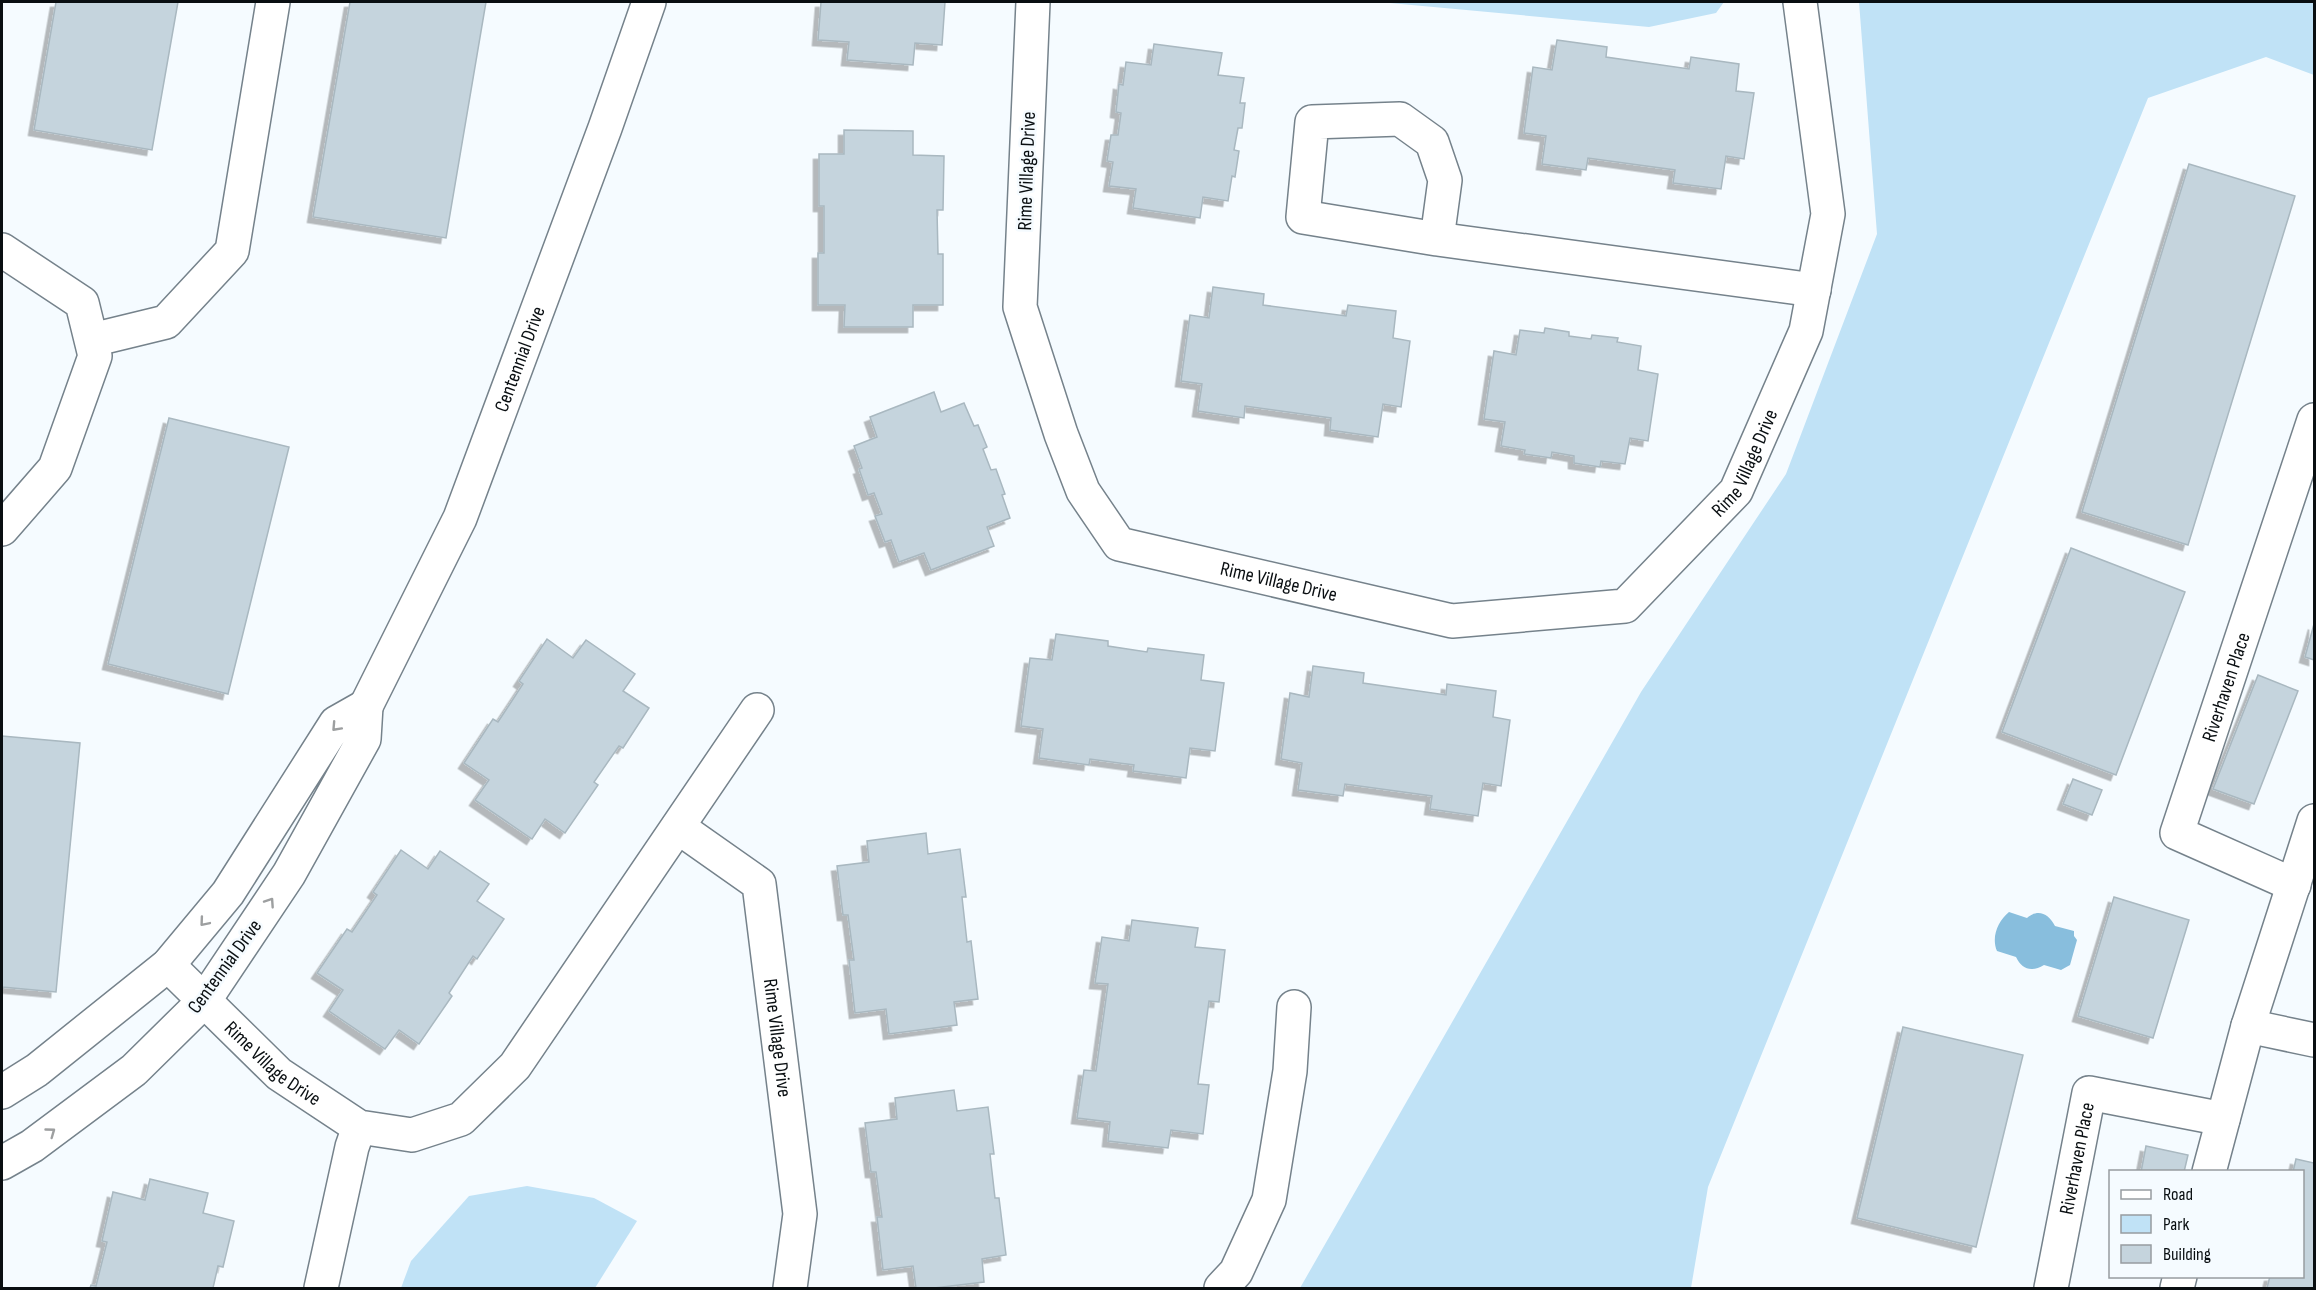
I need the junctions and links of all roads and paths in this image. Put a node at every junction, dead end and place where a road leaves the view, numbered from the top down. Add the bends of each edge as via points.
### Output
1 (273, 2) edge
2 (649, 2) edge
3 (1033, 2) edge
4 (1800, 2) edge
5 (1437, 239) junction
6 (2, 250) edge
7 (1814, 290) junction
8 (92, 340) junction
9 (2314, 420) edge
10 (2, 529) edge
11 (366, 706) junction
12 (757, 710) dead end
13 (2314, 821) edge
14 (678, 827) junction
15 (2294, 885) junction
16 (168, 965) junction
17 (204, 1000) junction
18 (1293, 1006) dead end
19 (2248, 1026) junction
20 (2314, 1040) edge
21 (2, 1092) edge
22 (2223, 1119) junction
23 (359, 1127) junction
24 (2, 1163) edge
25 (2210, 1170) edge
26 (321, 1288) edge
27 (789, 1288) edge
28 (1221, 1288) edge
29 (2051, 1288) edge

1 - 8 street via 232,251 166,322
2 - 11 street, Centennial Drive via 460,518
3 - 7 street, Rime Village Drive via 1020,307 1083,491 1119,544 1452,621 1625,606 1736,491 1806,331
4 - 7 street, Rime Village Drive via 1828,214
5 - 5 street via 1445,180 1432,142 1400,119 1312,122 1303,217
5 - 7 street
6 - 8 street via 82,303
8 - 10 street via 95,356 55,468
9 - 15 street, Riverhaven Place via 2177,833
11 -> 16 street, Centennial Drive via 336,723 228,892
17 -> 11 street, Centennial Drive via 289,874 364,739
12 - 14 street, Rime Village Drive
13 - 15 street
14 - 23 street, Rime Village Drive via 515,1066 461,1119 411,1135
14 - 27 street, Rime Village Drive via 759,884 800,1214
15 - 19 street
16 - 17 street, Rime Village Drive
16 - 21 street, Centennial Drive via 37,1070
17 - 23 street, Rime Village Drive via 279,1074
24 -> 17 street, Centennial Drive via 32,1146 134,1070
18 - 28 street via 1290,1071 1269,1200 1236,1272
19 - 20 street
19 - 22 street
22 - 25 street
22 - 29 street, Riverhaven Place via 2089,1093
23 - 26 street

